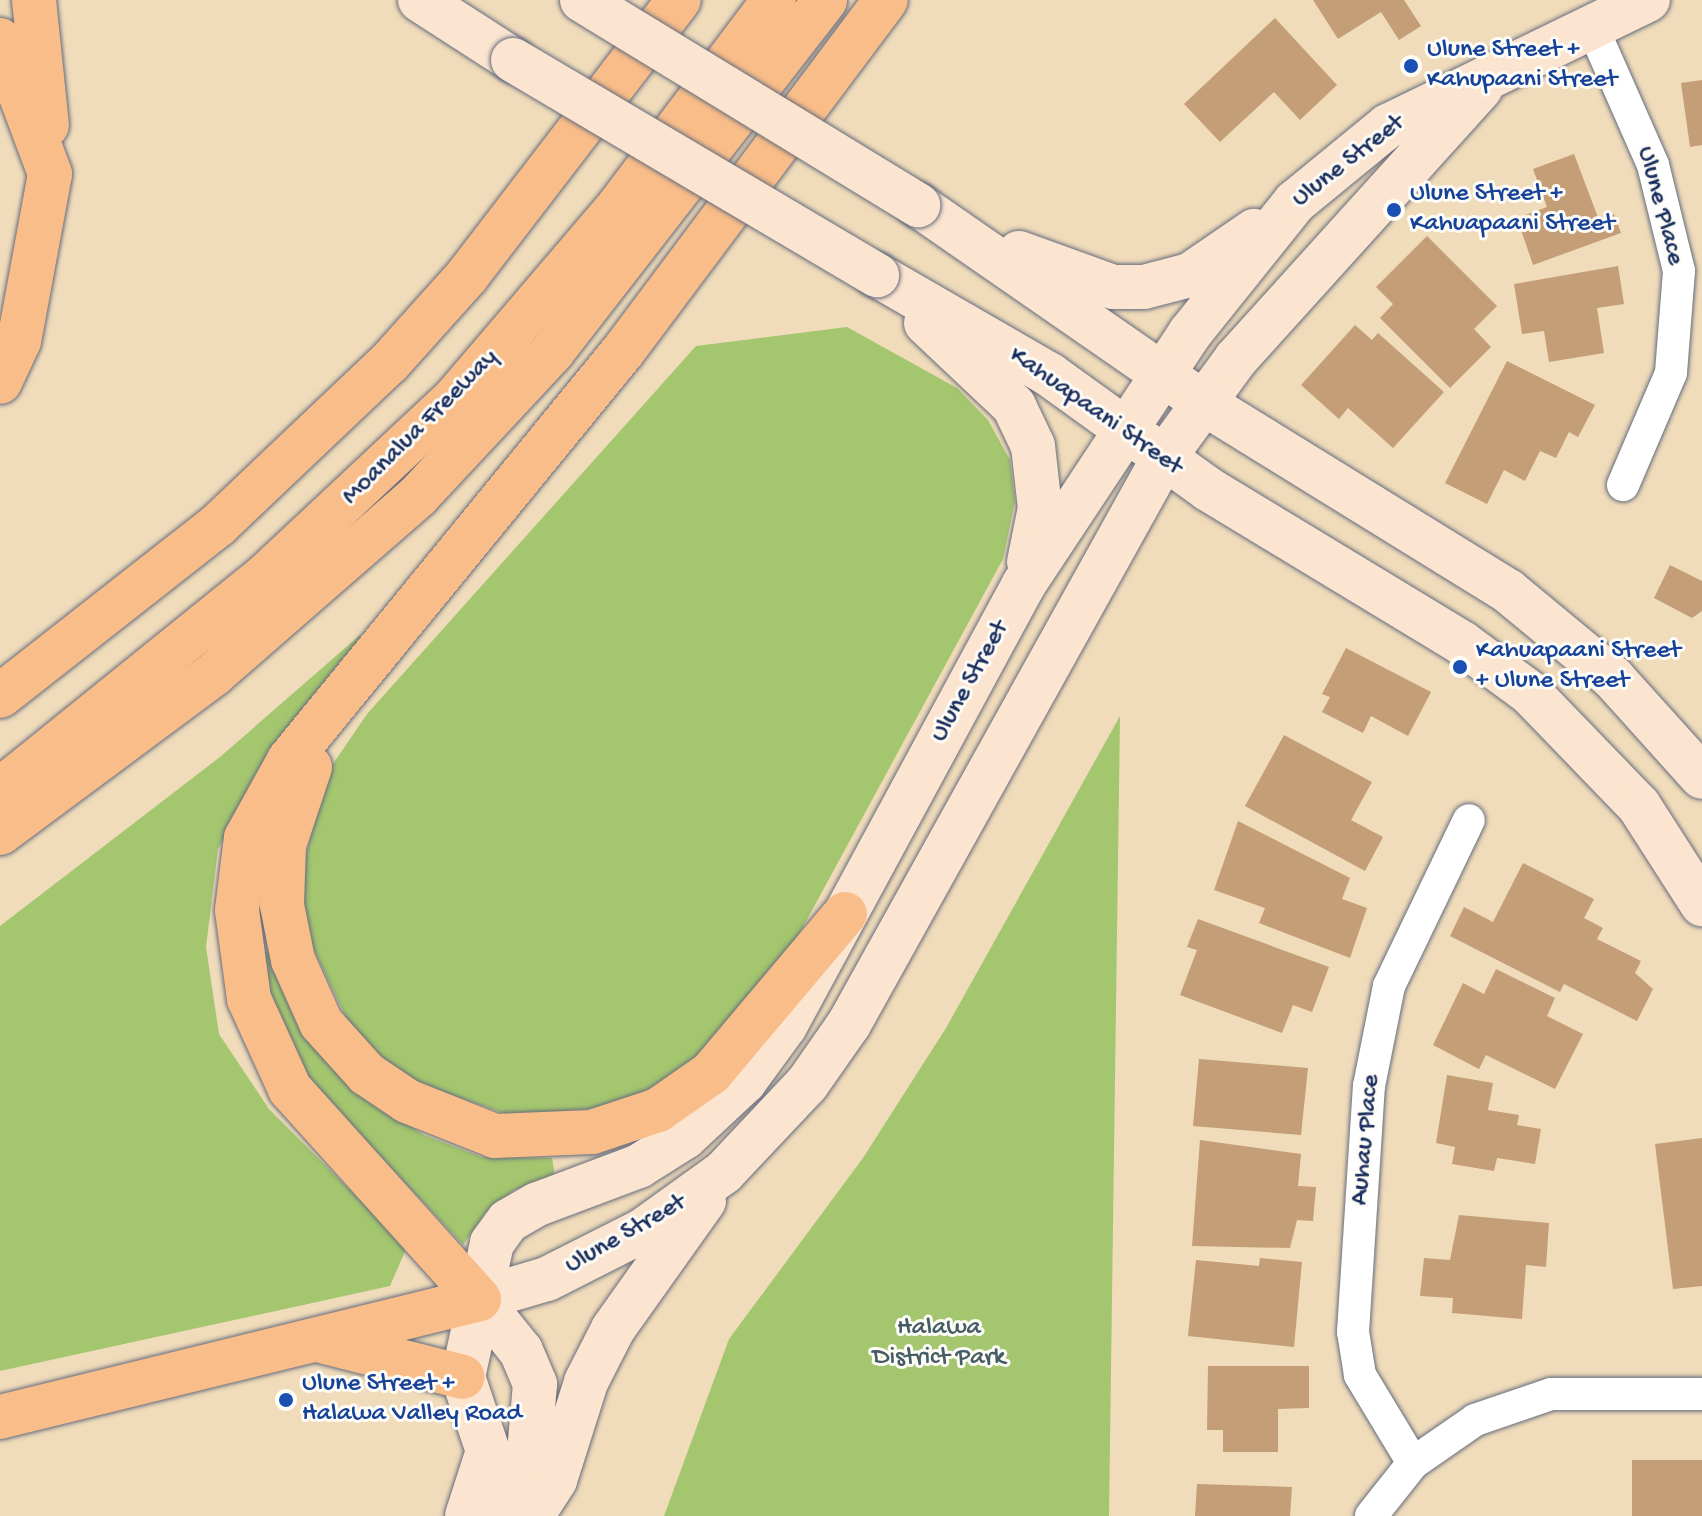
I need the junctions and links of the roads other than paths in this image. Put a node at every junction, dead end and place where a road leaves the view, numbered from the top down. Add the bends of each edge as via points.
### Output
1 (34, 0) edge
2 (420, 0) edge
3 (582, 0) edge
4 (652, 0) edge
5 (679, 0) edge
6 (774, 0) edge
7 (825, 0) edge
8 (886, 0) edge
9 (1648, 0) edge
10 (1590, 22) junction
11 (0, 40) edge
12 (1505, 63) junction
13 (50, 174) junction
14 (1295, 202) junction
15 (972, 236) junction
16 (877, 275) junction
17 (1160, 373) junction
18 (0, 382) edge
19 (1202, 402) junction
20 (1122, 429) junction
21 (1163, 459) junction
22 (1623, 485) dead end
23 (1024, 584) junction
24 (373, 653) junction
25 (0, 694) edge
26 (1702, 777) edge
27 (0, 790) edge
28 (1469, 820) dead end
29 (0, 833) edge
30 (1702, 904) edge
31 (845, 914) junction
32 (724, 1172) junction
33 (479, 1299) junction
34 (319, 1340) junction
35 (463, 1377) junction
36 (1702, 1394) edge
37 (0, 1417) edge
38 (1413, 1463) junction
39 (467, 1516) edge
40 (490, 1516) edge
41 (532, 1516) edge
42 (1371, 1516) edge

1 - 13 highway
2 - 16 main road, Kahuapaani Street, bridge
3 - 15 main road, bridge
4 - 25 highway via 450,260 300,424
5 - 25 highway via 467,276 389,363 218,525
6 - 27 highway, Moanalua Freeway via 609,218 455,398 266,575
7 - 29 highway via 553,351 418,496 214,674
8 - 24 highway via 624,350
9 - 10 main road, Ulune Street
10 - 12 main road, Ulune Street
10 - 22 street, Ulune Place via 1653,165 1679,271 1671,373
11 - 13 highway
12 - 14 main road, Ulune Street via 1388,126
12 - 19 main road, Ulune Street
13 - 18 highway via 19,341
14 - 15 main road via 1190,275 1144,287 1113,287
14 - 17 main road, Ulune Street
15 - 17 main road
16 - 20 main road, Kahuapaani Street via 1050,375
16 - 23 main road via 1014,406 1027,433 1040,508
17 - 19 main road
17 - 20 main road, Ulune Street
19 - 21 main road, Ulune Street
19 - 26 main road via 1508,591 1613,678
20 - 21 main road, Kahuapaani Street
20 - 23 main road, Ulune Street
21 - 30 main road, Kahuapaani Street via 1462,643 1530,693 1639,806
21 - 32 main road, Ulune Street via 849,1024 807,1084
23 - 31 main road, Ulune Street
24 - 31 highway via 297,795 284,845 282,905 293,960 321,1023 367,1074 407,1101 495,1136 539,1138 592,1132 658,1110 711,1073
24 - 33 highway via 289,760 246,838 237,910 249,999 290,1089
28 - 38 street, Auhau Place via 1389,986 1369,1086 1353,1332 1360,1375
31 - 33 main road, Ulune Street via 785,1026 744,1082 639,1166 508,1221 492,1243
32 - 33 main road, Ulune Street via 593,1260
32 - 41 main road via 613,1329 586,1382 555,1480
33 - 34 highway
33 - 35 main road
33 - 40 main road via 521,1351 535,1384 528,1464
34 - 35 highway
34 - 37 highway
35 - 39 main road via 488,1451
36 - 38 street via 1551,1394 1475,1420
38 - 42 street

